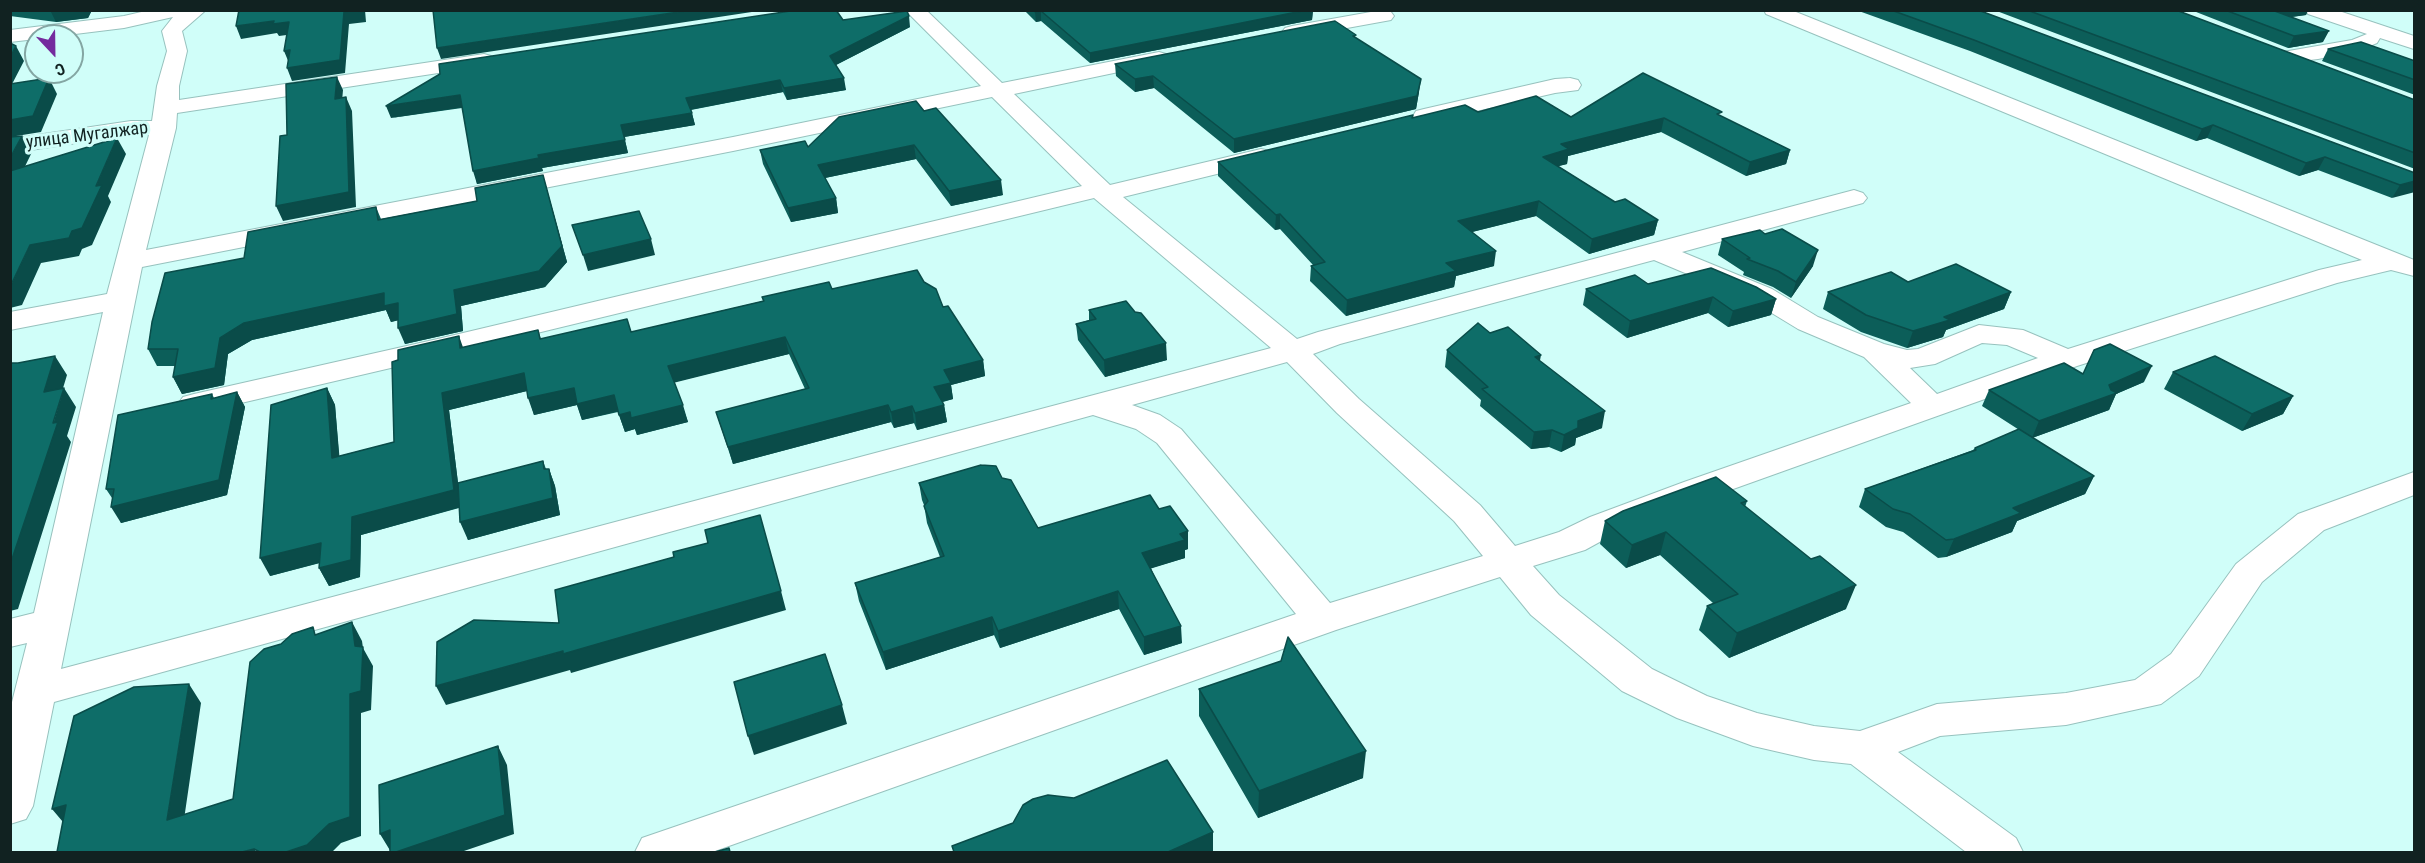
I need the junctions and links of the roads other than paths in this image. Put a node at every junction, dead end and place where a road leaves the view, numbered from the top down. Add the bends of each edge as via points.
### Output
1 (180, 10) edge
2 (198, 10) edge
3 (914, 10) edge
4 (1773, 10) edge
5 (2315, 10) edge
6 (1384, 16) dead end
7 (2384, 33) junction
8 (1276, 35) edge
9 (10, 36) edge
10 (2415, 43) edge
11 (2263, 48) edge
12 (1176, 55) edge
13 (507, 57) edge
14 (2284, 57) junction
15 (2322, 71) edge
16 (1570, 85) dead end
17 (995, 90) junction
18 (165, 118) junction
19 (1407, 120) edge
20 (10, 146) edge
21 (1284, 150) edge
22 (1102, 192) junction
23 (1854, 198) dead end
24 (1656, 251) junction
25 (131, 261) junction
26 (2407, 263) edge
27 (120, 300) junction
28 (10, 321) edge
29 (1873, 350) junction
30 (1293, 351) junction
31 (2066, 359) junction
32 (1092, 405) junction
33 (1933, 406) junction
34 (173, 409) edge
35 (128, 418) edge
36 (95, 426) junction
37 (2415, 483) edge
38 (1506, 561) junction
39 (1322, 620) junction
40 (52, 622) junction
41 (10, 633) edge
42 (36, 692) junction
43 (1861, 748) junction
44 (10, 806) edge
45 (658, 852) edge
46 (2000, 852) edge

1 - 9 street via 124,22
2 - 18 street via 171,31 177,51
3 - 17 street
4 - 26 street
5 - 7 street
6 - 8 street
7 - 10 street
7 - 14 street via 2358,45
11 - 14 street
12 - 17 street
13 - 18 street, улица Мугалжар
14 - 15 street
16 - 19 street
17 - 22 street
17 - 25 street
18 - 20 street, улица Мугалжар via 131,128
18 - 25 street
21 - 22 street
22 - 30 street
22 - 34 street
23 - 24 street
24 - 29 street via 1762,295 1808,322
24 - 30 street
25 - 27 street
26 - 31 street via 2329,276
27 - 28 street
27 - 36 street
29 - 31 street via 1907,359 1924,358 1979,334 2012,336
29 - 33 street
30 - 32 street
30 - 38 street via 1467,513
31 - 33 street
32 - 39 street via 1139,418 1169,436
32 - 42 street
33 - 38 street via 1676,497 1572,541
35 - 36 street
36 - 40 street
37 - 43 street via 2311,522 2249,573 2185,665 2146,693 2066,709 1937,720
38 - 39 street
38 - 43 street via 1545,605 1636,680 1753,729 1814,743
39 - 45 street
40 - 41 street
40 - 42 street
42 - 44 street
43 - 46 street

